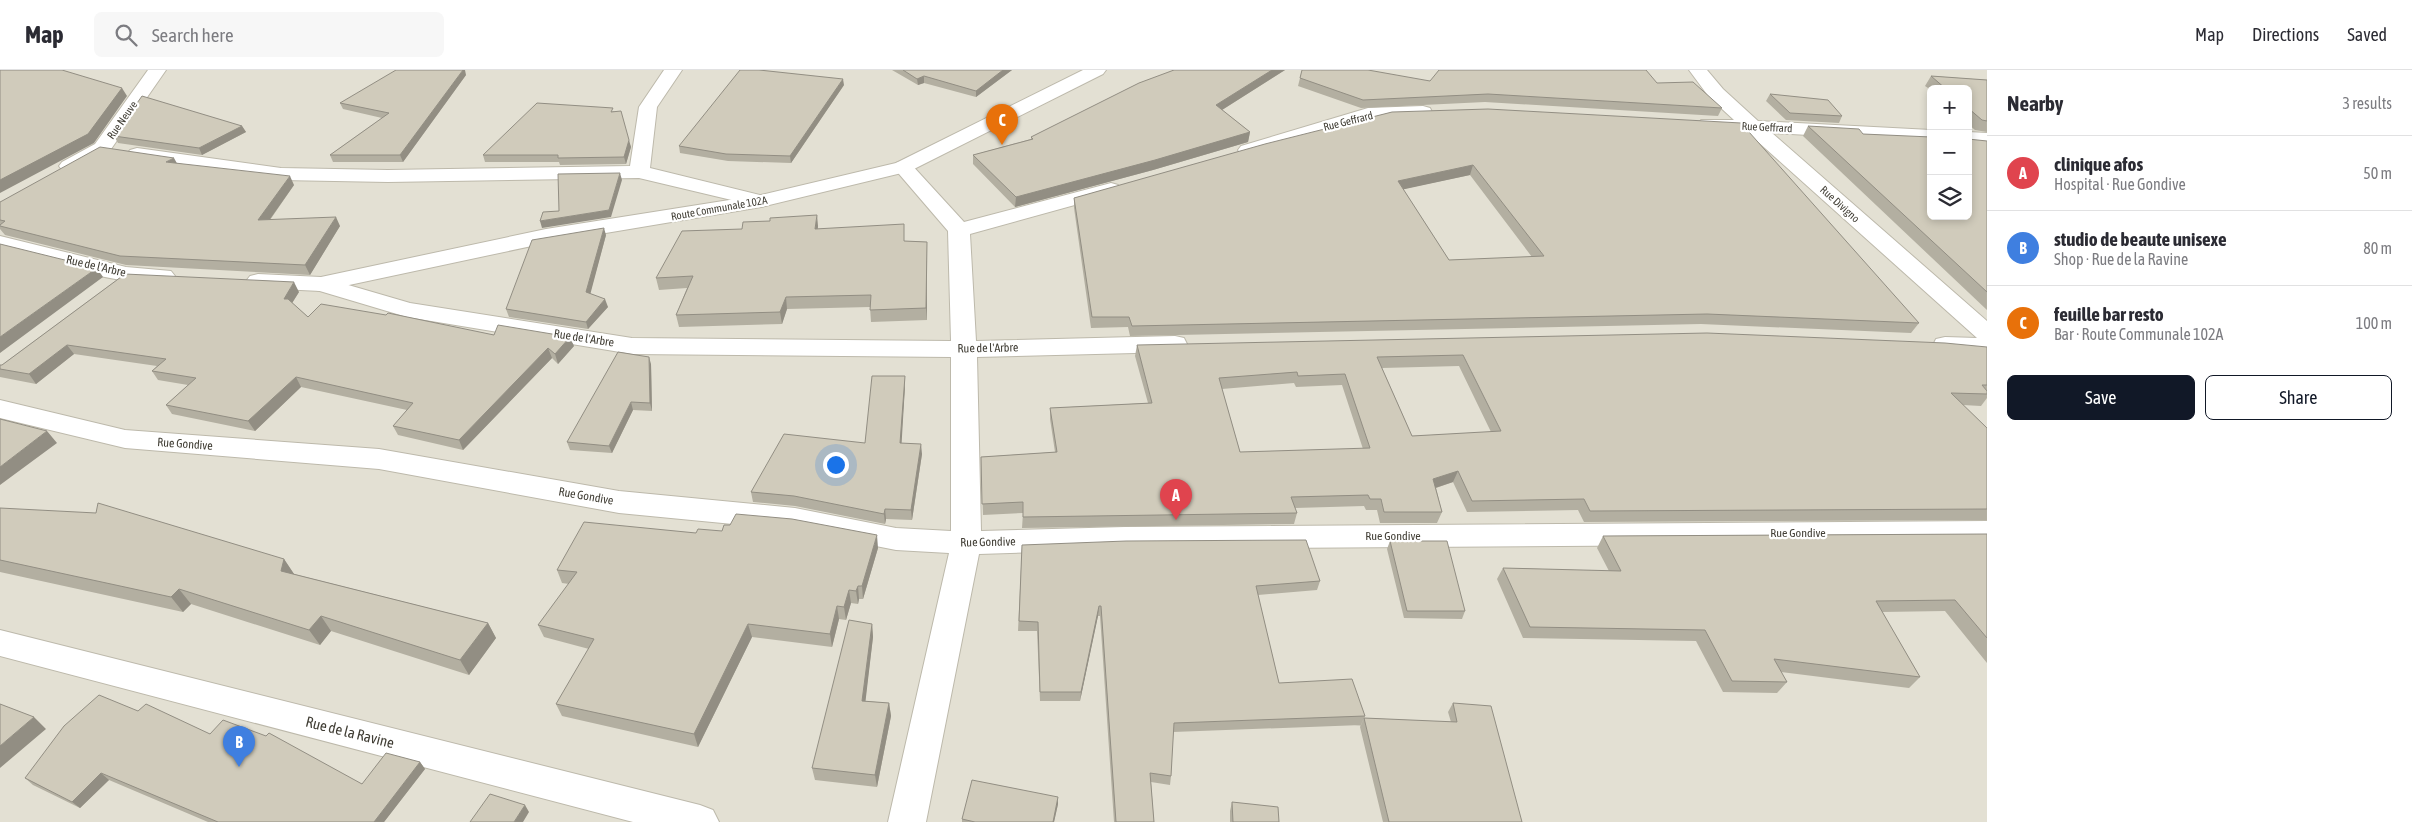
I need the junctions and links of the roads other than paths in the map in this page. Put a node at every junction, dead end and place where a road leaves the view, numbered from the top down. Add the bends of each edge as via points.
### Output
1 (157, 70) edge
2 (673, 70) edge
3 (1097, 70) edge
4 (1698, 70) edge
5 (1446, 111) edge
6 (1694, 123) edge
7 (1753, 127) junction
8 (1927, 136) edge
9 (1972, 138) edge
10 (1987, 139) edge
11 (102, 148) junction
12 (1227, 156) edge
13 (903, 167) junction
14 (639, 172) junction
15 (51, 176) edge
16 (1132, 183) edge
17 (761, 201) junction
18 (959, 230) junction
19 (0, 243) edge
20 (126, 274) junction
21 (185, 277) edge
22 (233, 280) edge
23 (321, 284) junction
24 (103, 292) edge
25 (1987, 334) edge
26 (1203, 344) edge
27 (1918, 344) edge
28 (1987, 346) edge
29 (964, 349) junction
30 (0, 408) edge
31 (1987, 532) edge
32 (966, 543) junction
33 (0, 643) edge
34 (700, 822) edge
35 (906, 822) edge

1 - 11 street, Rue Neuve
2 - 14 street via 648,107
3 - 13 street, Route Communale 102A
4 - 7 street, Rue Divigno via 1716,93
5 - 12 street, Rue Geffrard via 1368,114
6 - 7 street, Rue Geffrard
7 - 8 street, Rue Geffrard
7 - 25 street, Rue Divigno
9 - 10 street
11 - 14 street via 281,174 388,176
11 - 15 street, Rue Neuve
13 - 17 street, Route Communale 102A
13 - 18 street
14 - 17 street
16 - 18 street
17 - 23 street, Route Communale 102A via 546,236
18 - 29 street
19 - 20 street, Rue de l'Arbre
20 - 21 street, Rue de l'Arbre
20 - 24 street
22 - 23 street, Rue de l'Arbre
23 - 29 street, Rue de l'Arbre via 407,310 632,346
26 - 29 street, Rue de l'Arbre
27 - 28 street
29 - 32 street
30 - 32 street, Rue Gondive via 125,440 379,459 619,502 795,519 896,539
31 - 32 street, Rue Gondive via 1134,538
32 - 35 street
33 - 34 street, Rue de la Ravine

